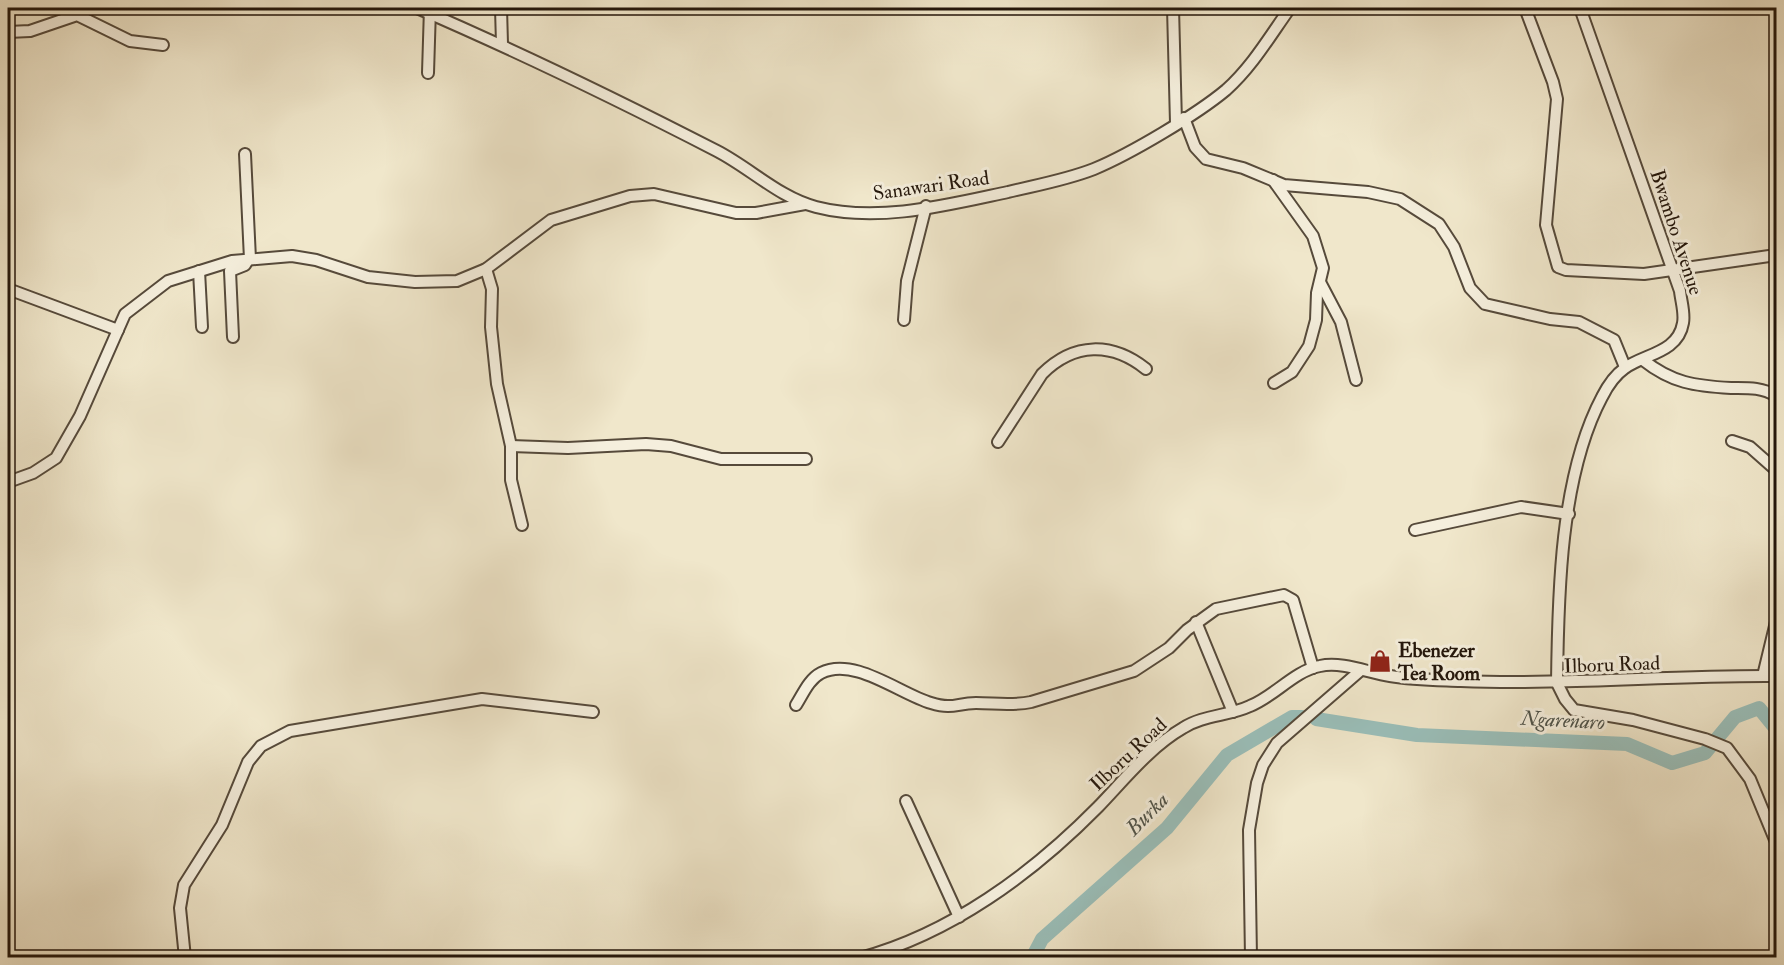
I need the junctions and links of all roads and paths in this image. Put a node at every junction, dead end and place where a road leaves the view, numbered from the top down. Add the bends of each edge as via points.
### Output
1 (417, 8) edge
2 (501, 8) edge
3 (1173, 8) edge
4 (1290, 8) edge
5 (1525, 8) edge
6 (1580, 8) edge
7 (430, 10) edge
8 (81, 11) edge
9 (8, 32) edge
10 (502, 44) junction
11 (163, 45) dead end
12 (428, 74) dead end
13 (1180, 121) junction
14 (245, 154) dead end
15 (1272, 180) junction
16 (804, 204) junction
17 (926, 206) junction
18 (1776, 255) edge
19 (249, 260) junction
20 (486, 269) junction
21 (1673, 270) junction
22 (199, 271) junction
23 (1320, 282) junction
24 (8, 289) edge
25 (904, 320) dead end
26 (202, 327) dead end
27 (118, 330) junction
28 (233, 337) dead end
29 (1643, 360) junction
30 (1625, 368) junction
31 (1146, 369) dead end
32 (1356, 380) dead end
33 (1274, 383) dead end
34 (1776, 396) edge
35 (1732, 441) dead end
36 (998, 442) dead end
37 (511, 446) junction
38 (806, 459) dead end
39 (1776, 470) edge
40 (8, 482) edge
41 (1569, 514) junction
42 (522, 525) dead end
43 (1415, 530) dead end
44 (1196, 622) junction
45 (1776, 622) edge
46 (1313, 668) junction
47 (1361, 670) junction
48 (1763, 676) junction
49 (1776, 676) edge
50 (1557, 683) junction
51 (796, 705) dead end
52 (593, 712) dead end
53 (1233, 712) junction
54 (906, 801) dead end
55 (1776, 842) edge
56 (959, 917) junction
57 (185, 957) edge
58 (860, 957) edge
59 (1251, 957) edge

1 - 7 street, Sanawari Road
2 - 10 street
3 - 13 street
4 - 13 street, Sanawari Road via 1234,81
5 - 21 street via 1557,99 1546,225 1558,267 1635,275
6 - 21 street, Bwambo Avenue
7 - 10 street, Sanawari Road
7 - 12 street
8 - 9 street via 30,31
8 - 11 street via 125,39
10 - 16 street, Sanawari Road via 721,153
13 - 15 street via 1203,157
13 - 17 street, Sanawari Road via 1118,158 1079,174 981,198
14 - 19 street
15 - 23 street via 1313,236 1323,268
15 - 30 street via 1284,185 1368,192 1400,199 1439,224 1454,247 1470,288 1485,304 1579,322 1614,340
16 - 17 street, Sanawari Road via 857,213
16 - 20 street via 736,213 654,194 630,196 551,220
17 - 25 street via 907,281
18 - 21 street
19 - 20 street via 292,256 368,277 415,282 457,281
19 - 22 street
19 - 28 street via 230,271
20 - 37 street via 492,289 497,384
21 - 29 street, Bwambo Avenue via 1683,322 1671,344
22 - 26 street
22 - 27 street via 168,281 125,314
23 - 32 street via 1341,322
23 - 33 street via 1309,346 1292,372
24 - 27 street
27 - 40 street via 80,416 56,458 33,473
29 - 30 street, Bwambo Avenue
29 - 34 street via 1677,381 1761,389
30 - 41 street, Bwambo Avenue via 1604,394 1590,424 1576,467
31 - 36 street via 1130,356 1112,350 1089,349 1069,355 1042,374
35 - 39 street via 1750,447
37 - 38 street via 646,444 721,459
37 - 42 street via 511,480
41 - 43 street via 1521,507
41 - 50 street, Bwambo Avenue
44 - 46 street via 1216,609 1291,597
44 - 51 street via 1169,648 1134,671 1022,704 974,702 951,708 858,672 839,670 816,676
44 - 53 street
45 - 48 street
46 - 47 street, Ilboru Road via 1328,665
46 - 53 street, Ilboru Road via 1259,702
47 - 50 street, Ilboru Road via 1428,680
47 - 59 street via 1276,742 1263,765 1249,822
48 - 49 street, Ilboru Road
48 - 50 street, Ilboru Road
50 - 55 street via 1574,710 1633,720 1727,748 1750,779
52 - 57 street via 482,699 290,731 271,739 243,770 222,825 184,885 180,908
53 - 56 street, Ilboru Road via 1201,719 1174,734 1075,829 1011,882
54 - 56 street
56 - 58 street, Ilboru Road via 911,941

